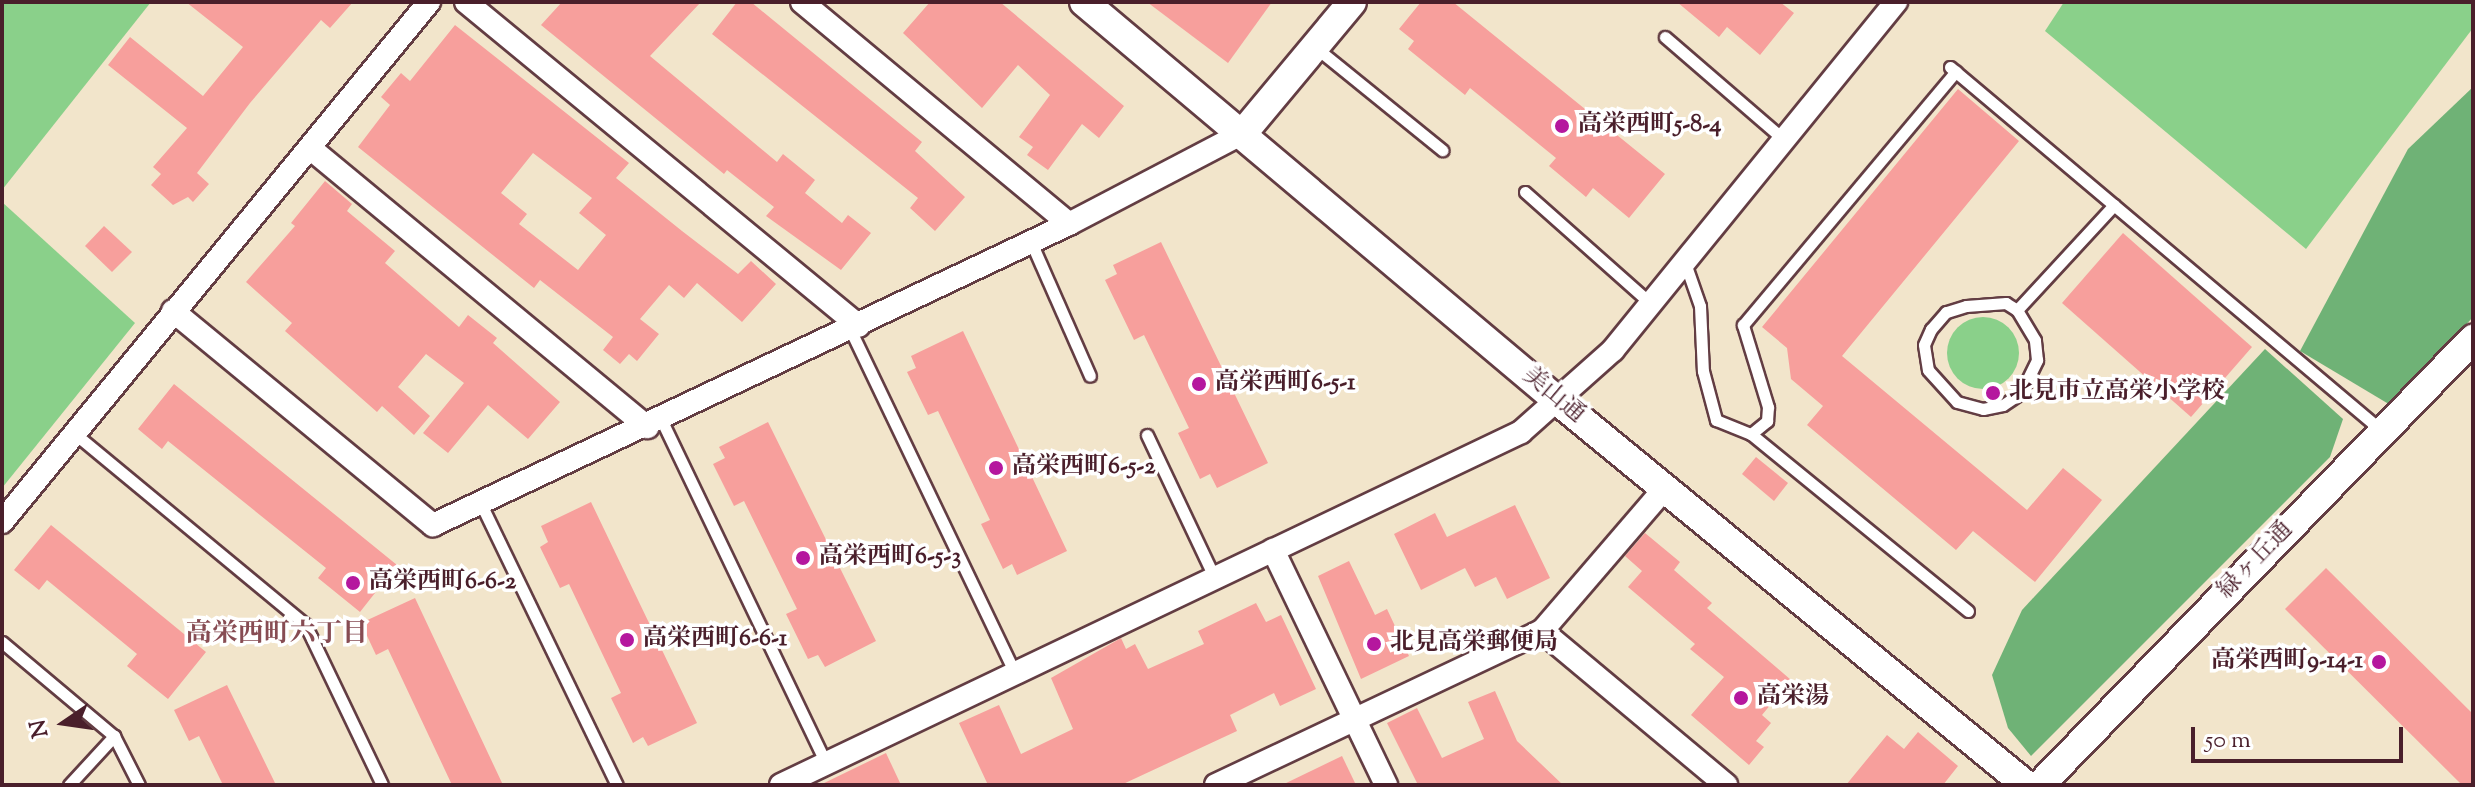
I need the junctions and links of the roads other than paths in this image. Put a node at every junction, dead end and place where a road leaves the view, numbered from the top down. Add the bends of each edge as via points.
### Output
1 (429, 2) edge
2 (466, 2) edge
3 (802, 2) edge
4 (1084, 2) edge
5 (1896, 2) edge
6 (1342, 6) edge
7 (1665, 37) dead end
8 (1315, 47) junction
9 (1243, 133) junction
10 (1783, 139) junction
11 (310, 148) junction
12 (1442, 150) dead end
13 (1525, 192) dead end
14 (2114, 205) junction
15 (1069, 224) junction
16 (1031, 242) junction
17 (1684, 260) junction
18 (1649, 302) junction
19 (2017, 310) junction
20 (173, 311) junction
21 (854, 327) junction
22 (2473, 339) edge
23 (1090, 376) dead end
24 (1558, 401) junction
25 (654, 423) junction
26 (2382, 432) junction
27 (74, 433) junction
28 (1751, 434) junction
29 (1147, 435) dead end
30 (1665, 488) junction
31 (482, 506) junction
32 (2, 522) edge
33 (1273, 550) junction
34 (1215, 579) junction
35 (1968, 611) dead end
36 (1542, 631) junction
37 (2, 642) edge
38 (1015, 673) junction
39 (1354, 720) junction
40 (114, 736) junction
41 (819, 773) edge
42 (69, 785) edge
43 (139, 785) edge
44 (382, 785) edge
45 (617, 785) edge
46 (781, 785) edge
47 (1216, 785) edge
48 (1386, 785) edge
49 (1726, 785) edge
50 (2026, 785) edge
51 (2040, 785) edge

1 - 11 street
2 - 21 street
3 - 15 street
4 - 9 street, 美山通
5 - 10 street
6 - 8 street
7 - 10 lane
8 - 9 street
8 - 12 lane
9 - 15 street
9 - 24 street, 美山通
10 - 17 street
11 - 20 street
11 - 25 street
13 - 18 lane
14 - 19 lane
14 - 26 lane
14 - 28 lane via 1953,69 1743,325 1768,407 1767,421
15 - 16 street
16 - 21 street
16 - 23 lane
17 - 18 street
17 - 28 lane via 1700,306 1708,402 1716,420
18 - 24 street via 1613,350
19 - 19 lane via 2035,340 2033,377 2003,405 1983,409 1957,402 1928,370 1924,345 1931,329 1946,312 1966,306 2006,303
20 - 27 street
20 - 31 street via 433,525
21 - 25 street
21 - 38 lane
22 - 26 street, 緑ヶ丘通
24 - 30 street, 美山通
24 - 33 street via 1521,432
25 - 31 street
25 - 41 lane
26 - 51 street, 緑ヶ丘通
27 - 32 street
27 - 44 lane via 305,624
28 - 35 lane
29 - 34 lane
30 - 36 street
30 - 50 street, 美山通
31 - 45 lane
33 - 34 street
33 - 39 street
34 - 38 street
36 - 39 street
36 - 49 street
37 - 40 lane
38 - 41 street
39 - 47 street
39 - 48 street
40 - 42 lane
40 - 43 lane
41 - 46 street

